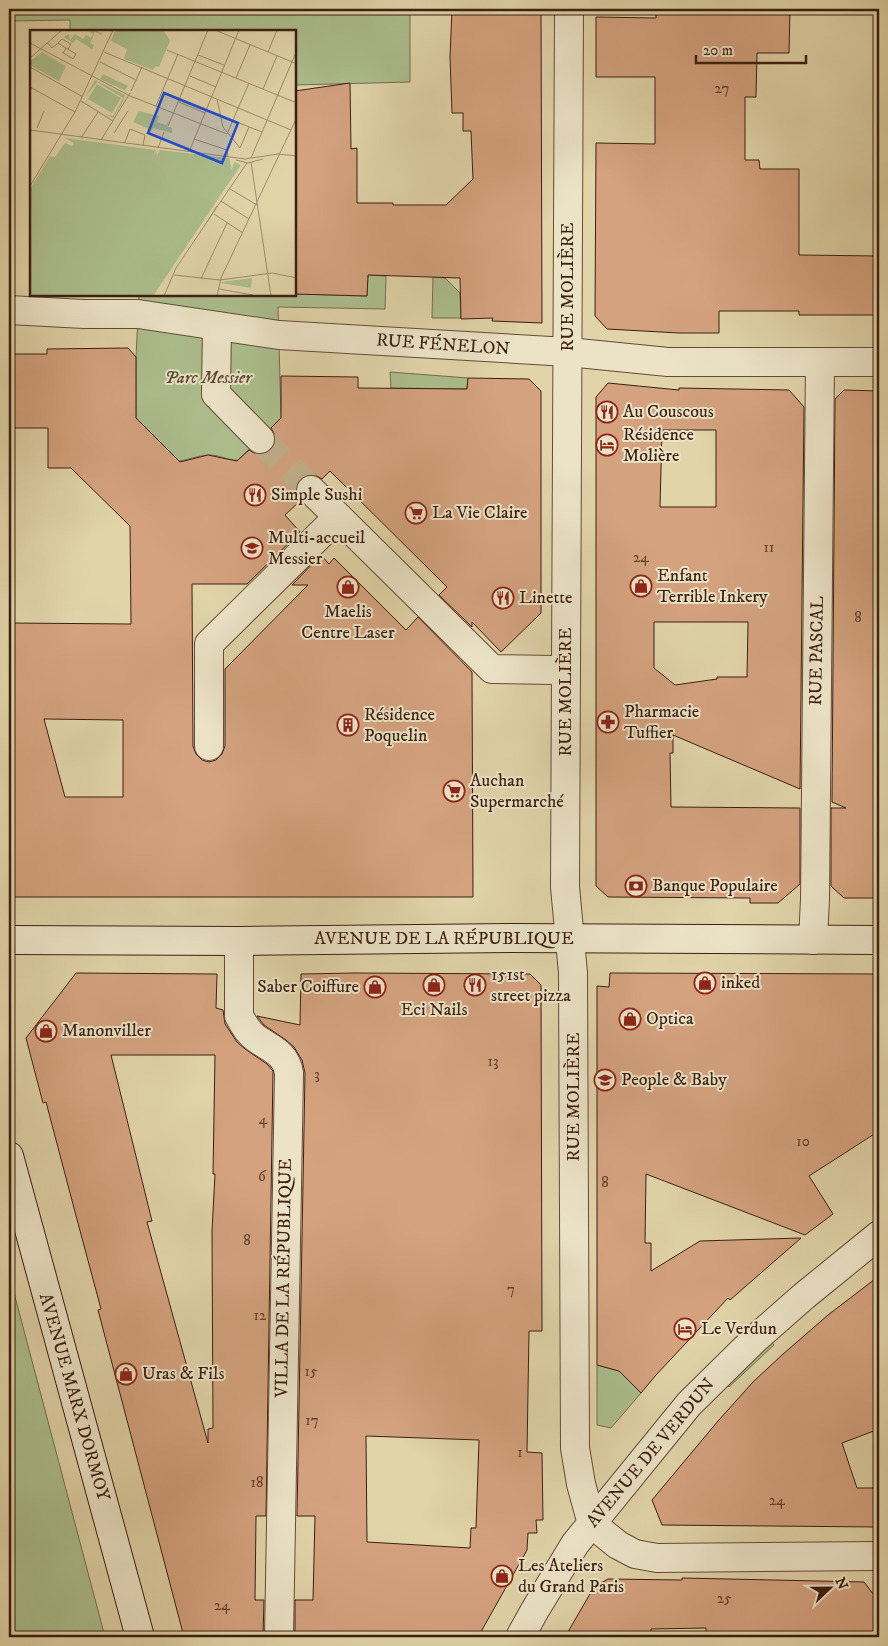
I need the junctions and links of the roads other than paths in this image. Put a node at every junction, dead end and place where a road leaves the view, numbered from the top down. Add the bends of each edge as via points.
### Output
1 (569, 9) edge
2 (9, 310) edge
3 (217, 326) junction
4 (568, 352) junction
5 (820, 362) junction
6 (879, 362) edge
7 (260, 439) tunnel mouth
8 (311, 490) tunnel mouth
9 (338, 517) junction
10 (554, 670) dead end
11 (209, 746) dead end
12 (570, 938) junction
13 (9, 940) edge
14 (239, 940) junction
15 (813, 940) junction
16 (879, 940) edge
17 (9, 1156) edge
18 (879, 1235) edge
19 (592, 1524) junction
20 (879, 1556) edge
21 (140, 1637) edge
22 (279, 1637) edge
23 (520, 1637) edge

1 - 4 street, RUE MOLIÈRE
2 - 3 street, RUE FÉNELON via 138,314
3 - 4 street, RUE FÉNELON via 279,335
3 - 7 street via 216,394
4 - 5 street, RUE FÉNELON via 668,362
4 - 12 street, RUE MOLIÈRE via 565,887
5 - 6 street, RUE FÉNELON
5 - 15 street, RUE PASCAL
8 - 9 street
9 - 10 street via 492,669
9 - 11 street via 209,644
12 - 14 street, AVENUE DE LA RÉPUBLIQUE
12 - 15 street, AVENUE DE LA RÉPUBLIQUE
12 - 19 street, RUE MOLIÈRE via 574,972 575,1448
13 - 14 street, AVENUE DE LA RÉPUBLIQUE
14 - 22 street, VILLA DE LA RÉPUBLIQUE via 239,1016 255,1038 284,1058 289,1073
15 - 16 street, AVENUE DE LA RÉPUBLIQUE
17 - 21 street, AVENUE MARX DORMOY
18 - 19 street, AVENUE DE VERDUN via 804,1296 689,1404
19 - 20 street via 635,1554 657,1558
19 - 23 street, AVENUE DE VERDUN via 575,1544

